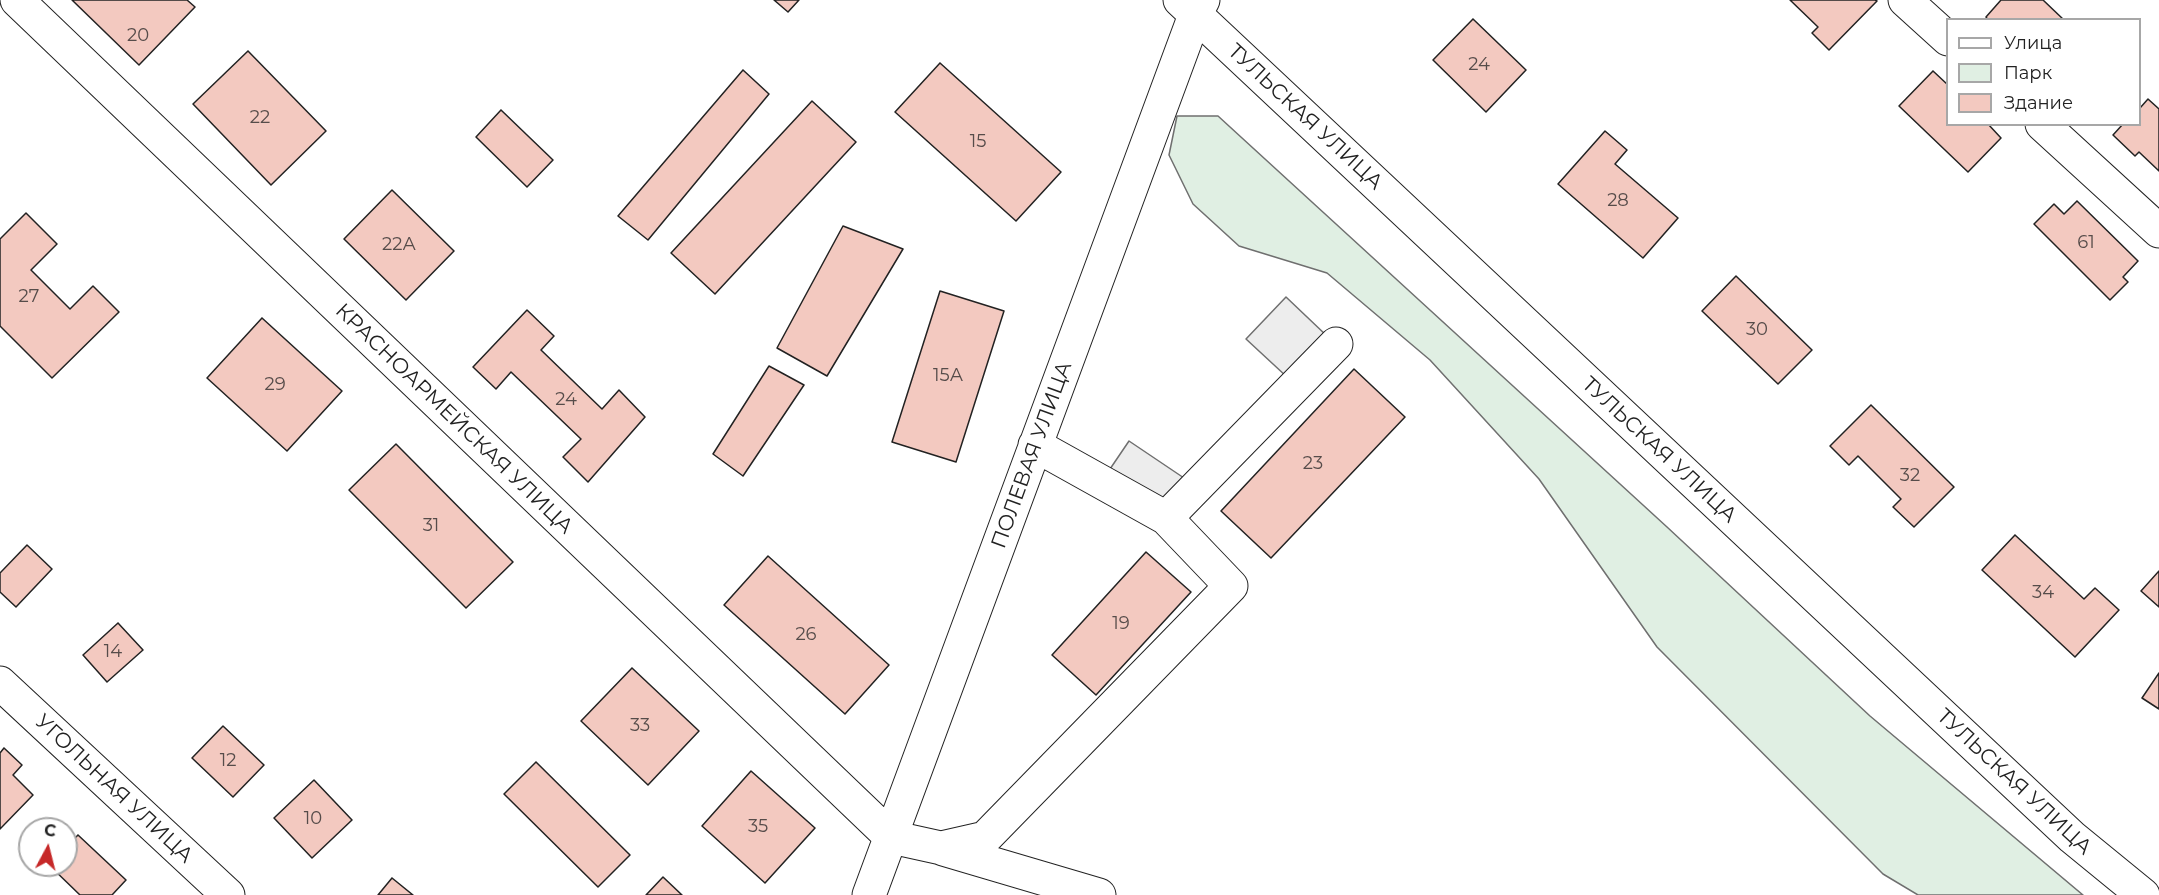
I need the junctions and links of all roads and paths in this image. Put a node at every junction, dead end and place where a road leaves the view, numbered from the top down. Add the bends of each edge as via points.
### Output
1 (17, 0) edge
2 (1905, 0) edge
3 (1193, 5) edge
4 (1946, 38) edge
5 (2044, 126) edge
6 (2159, 231) edge
7 (1336, 344) dead end
8 (1035, 445) junction
9 (1166, 518) junction
10 (0, 683) edge
11 (891, 837) junction
12 (941, 848) junction
13 (228, 895) edge
14 (868, 895) edge
15 (1099, 895) edge
16 (2143, 895) edge

1 - 11 street, КРАСНОАРМЕЙСКАЯ УЛИЦА
2 - 4 street
3 - 8 street, ПОЛЕВАЯ УЛИЦА
3 - 16 street, ТУЛЬСКАЯ УЛИЦА via 2072,837
5 - 6 street
7 - 9 street
8 - 9 street
8 - 11 street, ПОЛЕВАЯ УЛИЦА
9 - 12 street via 1231,586 985,838
10 - 13 street, УГОЛЬНАЯ УЛИЦА
11 - 12 street
11 - 14 street, ПОЛЕВАЯ УЛИЦА
12 - 15 street

